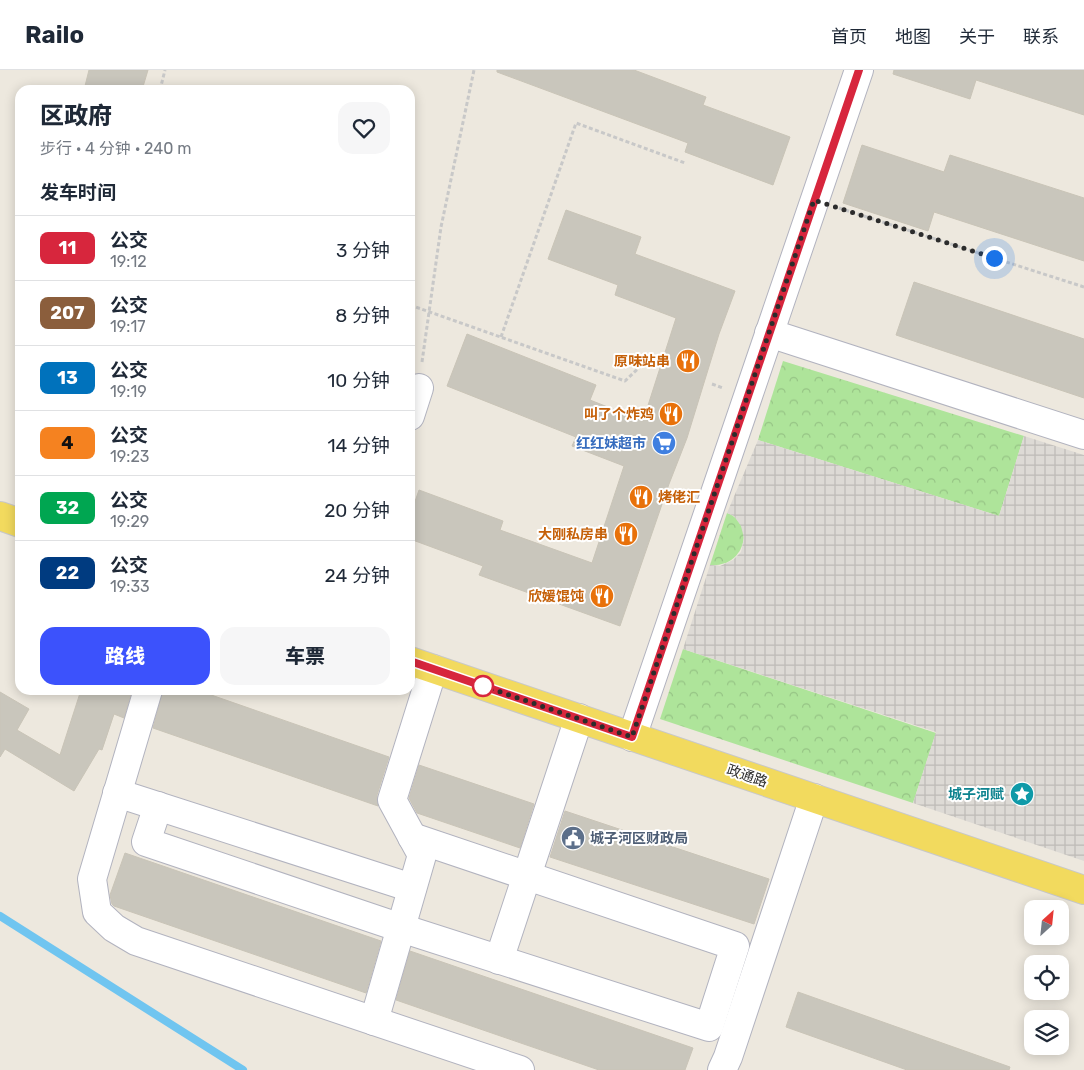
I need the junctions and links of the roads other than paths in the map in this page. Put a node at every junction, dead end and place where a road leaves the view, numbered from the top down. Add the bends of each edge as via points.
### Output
1 (858, 70) edge
2 (769, 333) junction
3 (419, 388) road end
4 (415, 400) edge
5 (1084, 435) edge
6 (0, 516) edge
7 (15, 521) edge
8 (422, 665) edge
9 (146, 695) edge
10 (579, 718) junction
11 (632, 737) junction
12 (117, 792) junction
13 (814, 798) junction
14 (158, 806) junction
15 (412, 837) junction
16 (527, 876) junction
17 (412, 888) junction
18 (1084, 890) edge
19 (401, 928) junction
20 (499, 960) junction
21 (374, 1021) junction
22 (520, 1070) edge
23 (722, 1070) edge

1 - 2 street
2 - 5 street
2 - 11 street
3 - 4 street
6 - 7 main road
8 - 10 main road, 政通路
8 - 15 street via 392,800
9 - 12 street
10 - 11 main road, 政通路
10 - 16 street
11 - 13 main road, 政通路
12 - 14 street
12 - 21 street via 92,879 97,912 114,928 136,941
13 - 18 main road, 政通路
13 - 23 street
14 - 17 street
14 - 19 street via 146,842
15 - 16 street
15 - 17 street via 422,854
16 - 20 street
16 - 20 street via 735,946 709,1027
17 - 19 street
19 - 20 street
19 - 21 street
21 - 22 street

